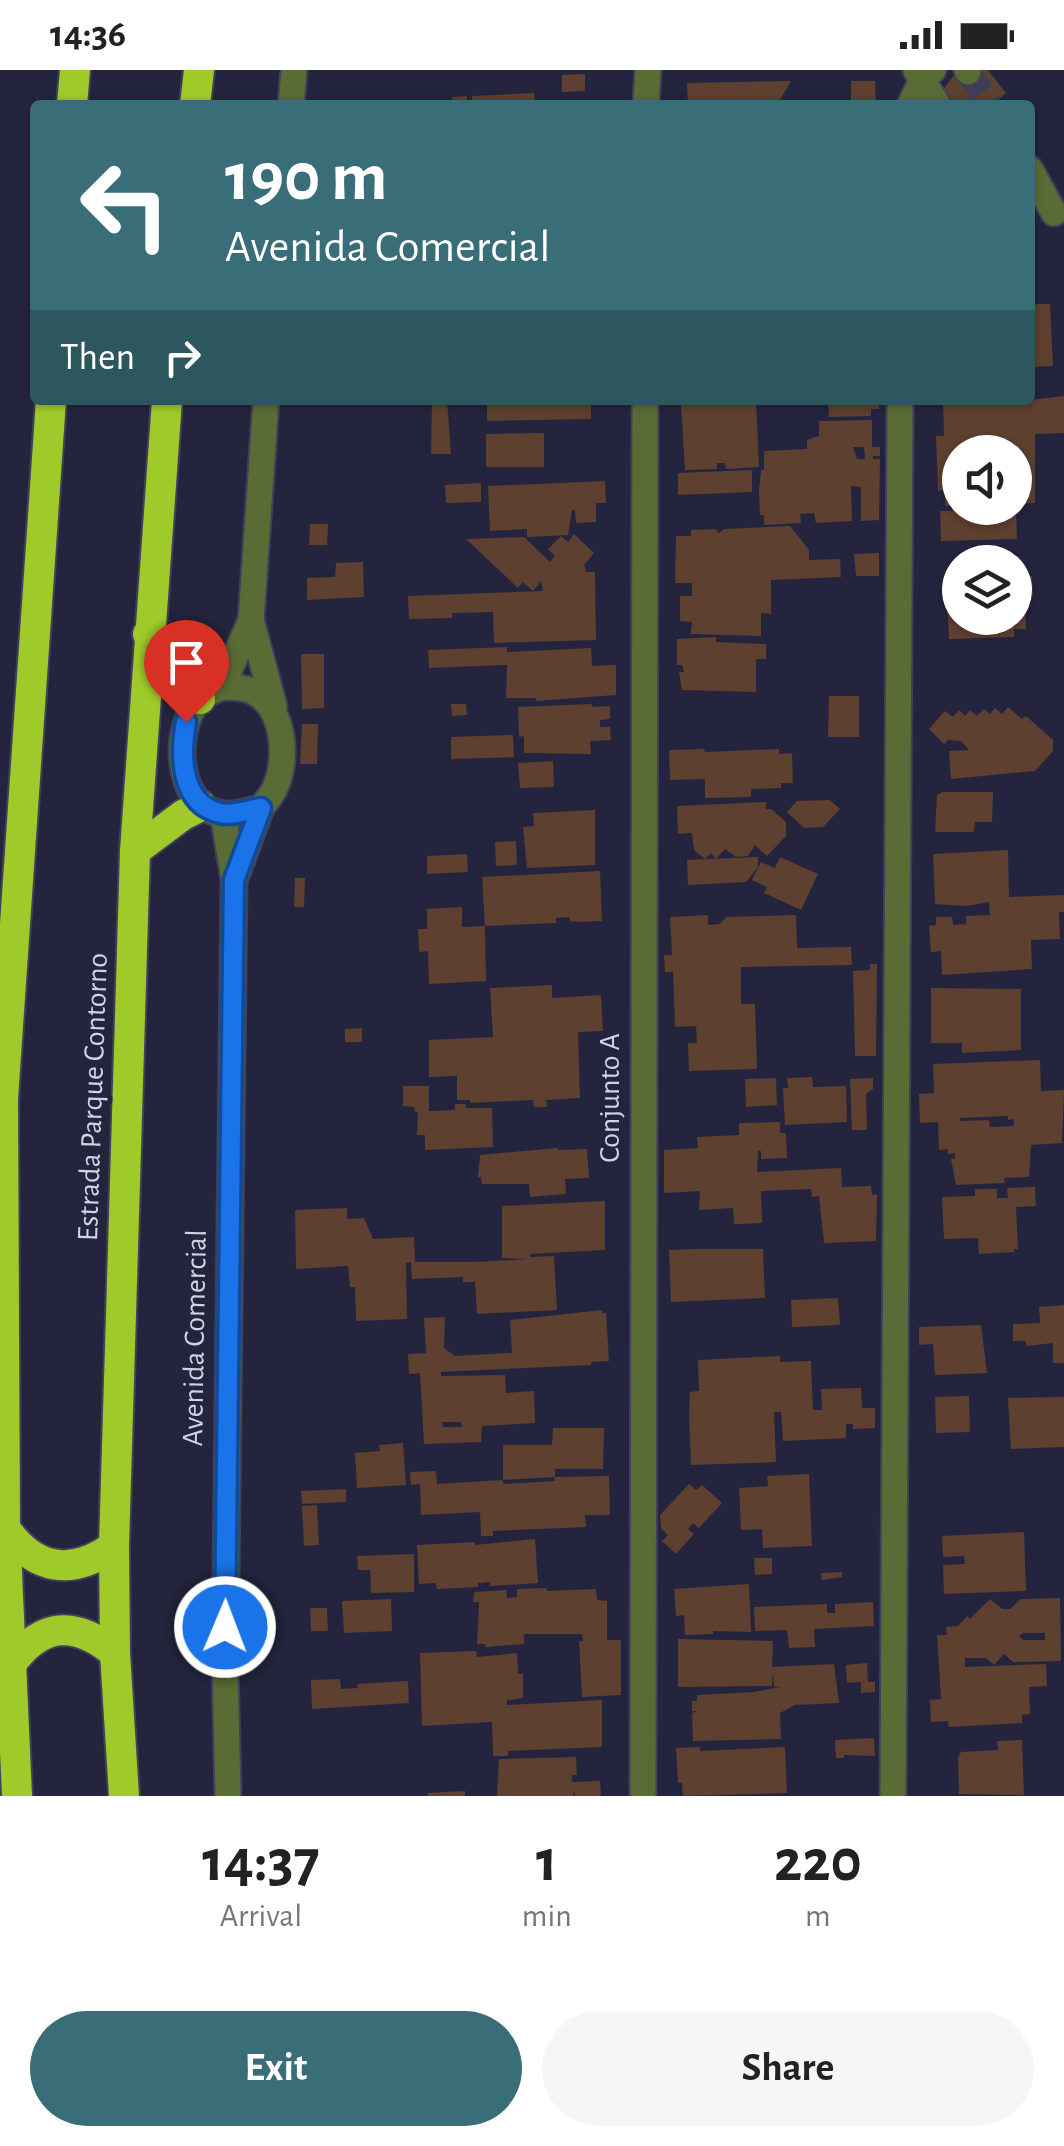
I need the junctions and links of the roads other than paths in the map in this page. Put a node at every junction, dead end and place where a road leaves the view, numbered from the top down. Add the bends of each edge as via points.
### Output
1 (75, 70) edge
2 (199, 70) edge
3 (294, 70) edge
4 (924, 73) edge
5 (72, 100) edge
6 (196, 100) edge
7 (291, 100) edge
8 (912, 100) edge
9 (936, 100) edge
10 (1035, 181) edge
11 (1049, 213) edge
12 (50, 405) edge
13 (168, 405) edge
14 (266, 405) edge
15 (645, 405) edge
16 (900, 405) edge
17 (251, 620) junction
18 (148, 634) junction
19 (221, 691) junction
20 (275, 711) junction
21 (261, 808) junction
22 (212, 810) junction
23 (135, 851) junction
24 (234, 880) junction
25 (1, 1099) edge
26 (4, 1528) junction
27 (114, 1546) junction
28 (115, 1652) junction
29 (11, 1664) junction
30 (17, 1796) edge
31 (124, 1796) edge
32 (228, 1796) edge
33 (644, 1796) edge
34 (893, 1796) edge

1 - 5 highway
2 - 6 highway
3 - 7 street
4 - 8 street
4 - 9 street
10 - 11 street
12 - 25 highway
13 - 18 highway, Estrada Parque Contorno
14 - 17 street, Avenida Comercial
15 - 33 street, Conjunto A
16 - 34 street
17 - 19 street, Avenida Comercial
17 - 20 street, Avenida Comercial
18 - 19 highway
18 - 23 highway, Estrada Parque Contorno
19 - 20 street via 256,693
19 - 22 street, Avenida Comercial via 186,722 182,743 190,788
20 - 21 street, Avenida Comercial via 281,770
21 - 22 street
21 - 24 street, Avenida Comercial
22 - 23 highway via 183,814
22 - 24 street, Avenida Comercial
23 - 27 highway, Estrada Parque Contorno
24 - 32 street, Avenida Comercial
25 - 26 highway
26 - 27 highway via 20,1550 44,1563 72,1566
26 - 29 highway
27 - 28 highway, Estrada Parque Contorno
28 - 29 highway via 94,1636 68,1629 45,1632
28 - 31 highway, Estrada Parque Contorno
29 - 30 highway

